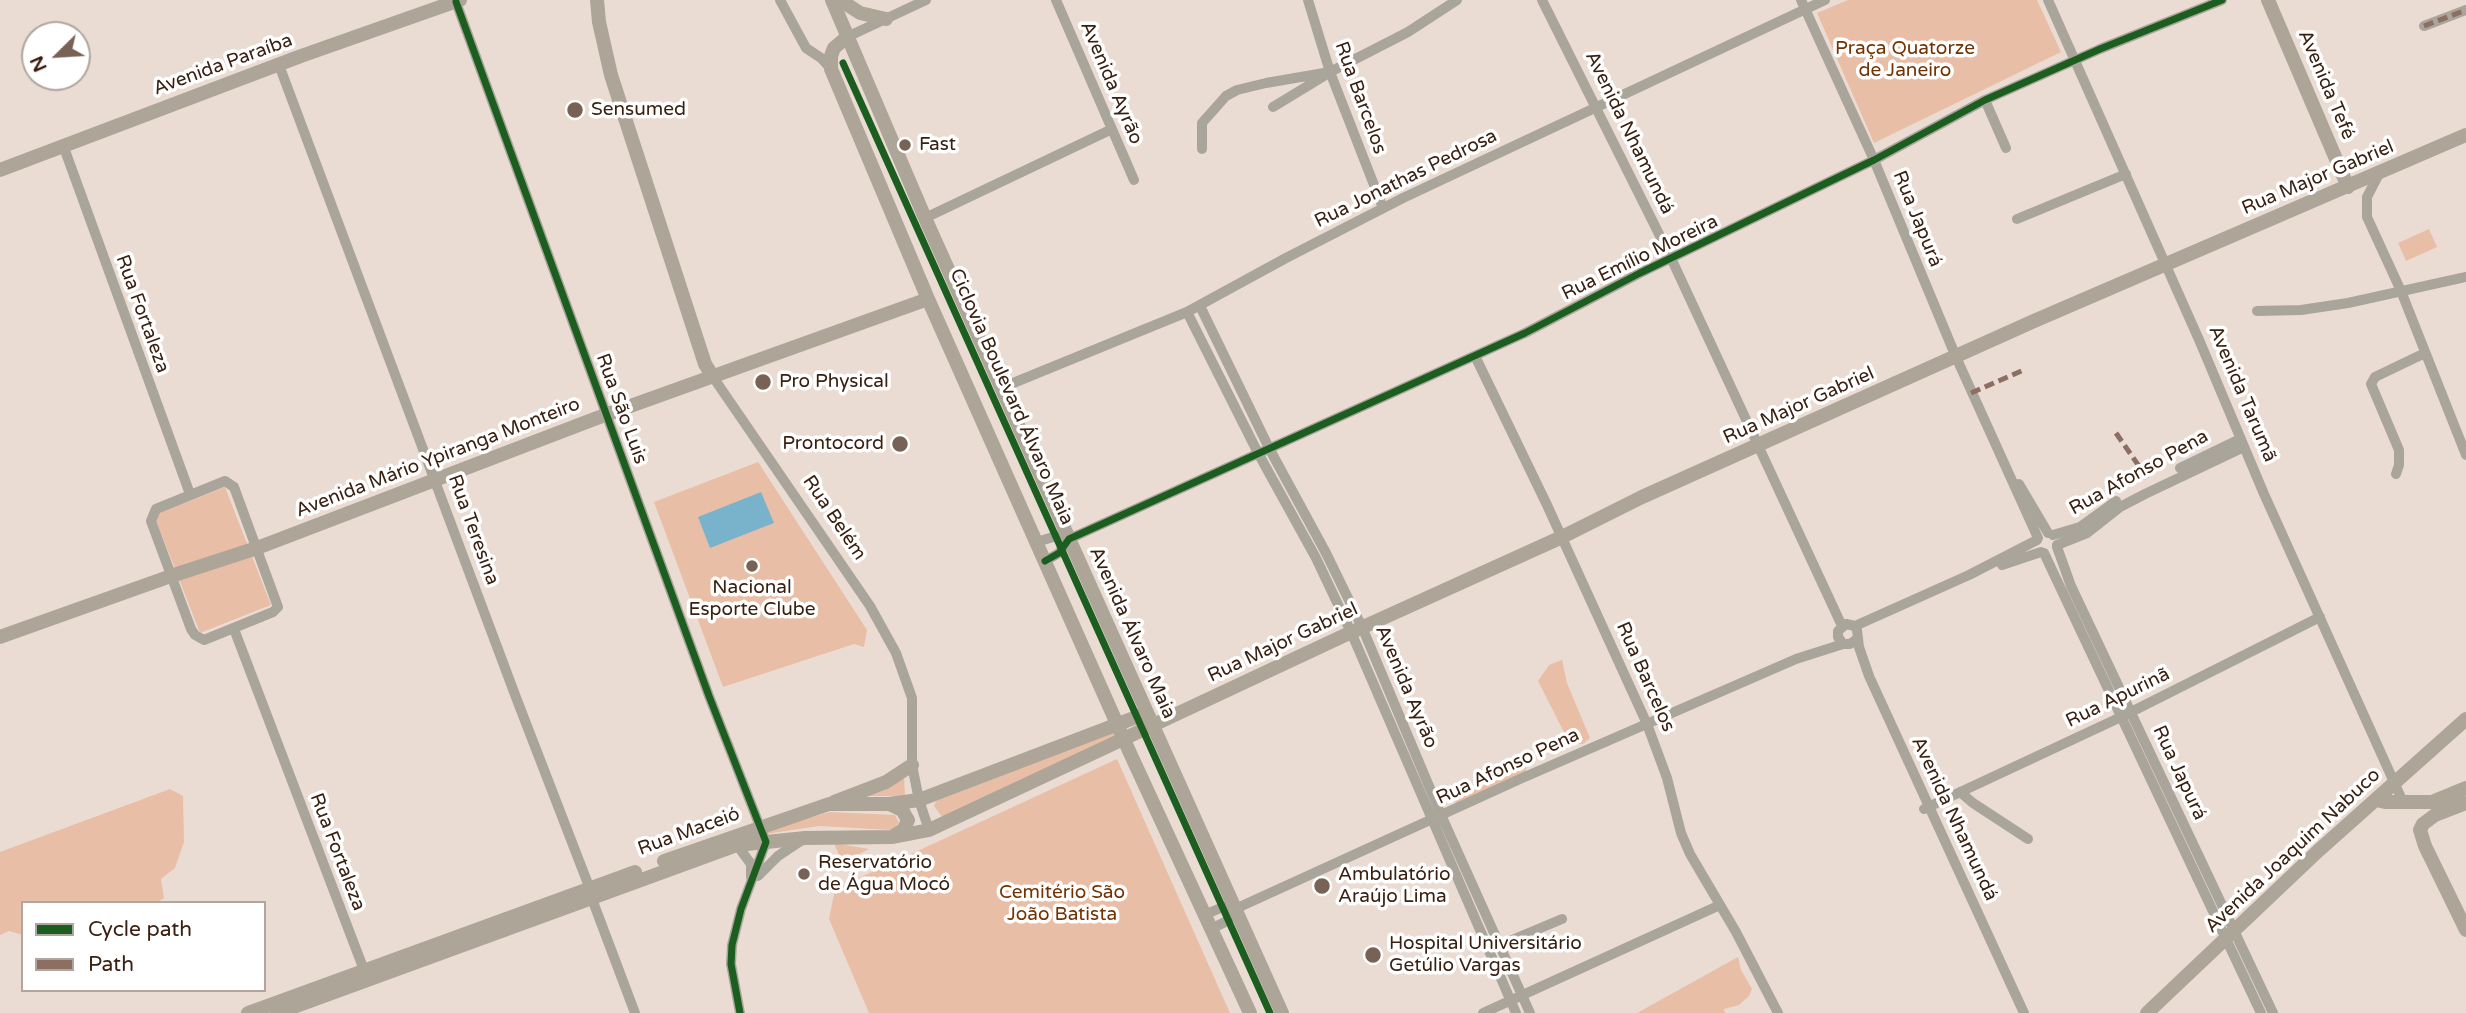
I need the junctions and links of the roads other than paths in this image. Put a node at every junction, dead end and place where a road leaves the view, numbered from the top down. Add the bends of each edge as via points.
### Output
1 (597, 0) edge
2 (780, 0) edge
3 (832, 0) edge
4 (840, 0) edge
5 (926, 0) edge
6 (1056, 0) edge
7 (1308, 0) edge
8 (1457, 0) edge
9 (1542, 0) edge
10 (1825, 0) edge
11 (2048, 0) edge
12 (2222, 0) edge
13 (2268, 0) edge
14 (458, 1) edge
15 (1803, 4) edge
16 (2466, 9) edge
17 (886, 19) junction
18 (2424, 26) dead end
19 (847, 37) junction
20 (2075, 60) junction
21 (279, 65) junction
22 (831, 69) junction
23 (1330, 72) junction
24 (1985, 100) junction
25 (1273, 107) dead end
26 (1598, 107) junction
27 (1110, 130) junction
28 (2466, 135) edge
29 (63, 145) junction
30 (2006, 148) dead end
31 (1202, 149) dead end
32 (1874, 160) junction
33 (0, 170) edge
34 (2380, 172) junction
35 (2126, 174) junction
36 (1134, 180) dead end
37 (2347, 187) junction
38 (1383, 208) junction
39 (925, 218) junction
40 (2017, 219) dead end
41 (1671, 258) junction
42 (2165, 264) junction
43 (2466, 277) edge
44 (2401, 291) junction
45 (928, 299) junction
46 (1200, 306) junction
47 (1188, 312) junction
48 (2257, 312) dead end
49 (2425, 353) junction
50 (1475, 356) junction
51 (1955, 357) junction
52 (713, 377) junction
53 (1001, 388) junction
54 (606, 415) junction
55 (2242, 443) junction
56 (1759, 445) junction
57 (1263, 450) junction
58 (2466, 455) edge
59 (2396, 474) dead end
60 (436, 480) junction
61 (190, 494) junction
62 (1562, 537) junction
63 (1069, 539) junction
64 (2048, 540) junction
65 (1037, 542) junction
66 (257, 548) junction
67 (2042, 553) junction
68 (1045, 561) junction
69 (171, 576) junction
70 (1897, 611) junction
71 (2320, 617) junction
72 (234, 629) junction
73 (1356, 630) junction
74 (1857, 633) junction
75 (0, 637) edge
76 (1842, 637) junction
77 (2126, 715) junction
78 (1150, 719) junction
79 (2466, 719) edge
80 (1647, 724) junction
81 (1121, 732) junction
82 (912, 765) junction
83 (2394, 783) junction
84 (2466, 788) edge
85 (1960, 792) junction
86 (919, 800) junction
87 (2377, 800) junction
88 (2403, 802) junction
89 (2466, 803) edge
90 (829, 804) junction
91 (889, 804) junction
92 (1927, 808) junction
93 (1437, 819) junction
94 (761, 827) junction
95 (929, 830) junction
96 (893, 837) junction
97 (805, 838) junction
98 (2028, 839) dead end
99 (766, 842) junction
100 (737, 845) junction
101 (751, 887) junction
102 (591, 894) junction
103 (1720, 905) junction
104 (1235, 909) junction
105 (1562, 919) dead end
106 (1208, 922) junction
107 (2466, 930) edge
108 (2230, 936) junction
109 (1500, 945) junction
110 (364, 970) junction
111 (1522, 995) junction
112 (1511, 1001) junction
113 (307, 1008) edge
114 (2020, 1012) edge
115 (248, 1013) edge
116 (277, 1013) edge
117 (635, 1013) edge
118 (740, 1013) edge
119 (1250, 1013) edge
120 (1282, 1013) edge
121 (1483, 1013) edge
122 (1516, 1013) edge
123 (1530, 1013) edge
124 (1778, 1013) edge
125 (2147, 1013) edge
126 (2261, 1013) edge
127 (2273, 1013) edge

1 - 52 main road, Rua Belém via 611,75
2 - 22 street via 806,48
3 - 19 main road
4 - 17 main road via 860,13
5 - 17 street
6 - 27 street, Avenida Ayrão
7 - 23 street, Rua Barcelos
8 - 23 street via 1408,32
9 - 26 street, Avenida Nhamundá
10 - 15 street, Rua Jonathas Pedrosa
11 - 20 street, Avenida Tarumã
12 - 20 street, Rua Emílio Moreira
13 - 37 main road, Avenida Tefé
14 - 21 main road, Avenida Paraíba
14 - 54 street, Rua São Luis
15 - 26 street, Rua Jonathas Pedrosa
15 - 32 street, Rua Japurá
16 - 18 street
17 - 19 street
19 - 22 main road via 834,48
19 - 39 main road, Avenida Álvaro Maia
20 - 24 street, Rua Emílio Moreira
20 - 35 street, Avenida Tarumã
21 - 29 main road, Avenida Paraíba
21 - 60 street, Rua Teresina
22 - 45 main road
23 - 25 street
23 - 31 street via 1266,83 1226,96 1202,123
23 - 38 street, Rua Barcelos
24 - 30 street
24 - 32 street, Rua Emílio Moreira
26 - 38 street, Rua Jonathas Pedrosa
26 - 41 street, Avenida Nhamundá
27 - 36 street, Avenida Ayrão
27 - 39 street
28 - 34 main road, Rua Major Gabriel
29 - 33 main road, Avenida Paraíba
29 - 61 street, Rua Fortaleza
32 - 41 street, Rua Emílio Moreira
32 - 51 street, Rua Japurá
34 - 37 main road, Rua Major Gabriel
34 - 44 street via 2367,197 2367,217
35 - 40 street
35 - 42 street, Avenida Tarumã
37 - 42 main road, Rua Major Gabriel
38 - 46 street, Rua Jonathas Pedrosa
39 - 53 main road, Avenida Álvaro Maia
41 - 50 street, Rua Emílio Moreira
41 - 56 street, Avenida Nhamundá
42 - 51 main road, Rua Major Gabriel
42 - 55 street, Avenida Tarumã
43 - 44 street
44 - 48 street via 2301,310
44 - 49 street
45 - 52 main road, Avenida Mário Ypiranga Monteiro
45 - 65 main road
46 - 47 street, Rua Jonathas Pedrosa
46 - 57 street, Avenida Ayrão
47 - 53 street, Rua Jonathas Pedrosa
47 - 57 street, Avenida Ayrão
49 - 58 street
49 - 59 street via 2375,377 2371,384 2399,450
50 - 57 street, Rua Emílio Moreira
50 - 62 street, Rua Barcelos
51 - 56 main road, Rua Major Gabriel
51 - 64 street, Rua Japurá
52 - 54 main road, Avenida Mário Ypiranga Monteiro
52 - 82 street, Rua Belém via 884,629 912,698
53 - 63 main road, Avenida Álvaro Maia
54 - 60 main road, Avenida Mário Ypiranga Monteiro
54 - 94 street, Rua São Luis
55 - 64 street, Rua Afonso Pena
55 - 71 street, Avenida Tarumã
56 - 62 main road, Rua Major Gabriel
56 - 76 street, Avenida Nhamundá
57 - 63 street, Rua Emílio Moreira
57 - 73 street, Avenida Ayrão
60 - 66 main road, Avenida Mário Ypiranga Monteiro
60 - 102 street, Rua Teresina
61 - 66 street via 231,483
61 - 69 street via 152,515
62 - 73 main road, Rua Major Gabriel
62 - 80 street, Rua Barcelos
63 - 65 street, Rua Emílio Moreira via 1056,536
63 - 68 street, Rua Emílio Moreira via 1059,553
63 - 78 main road, Avenida Álvaro Maia
64 - 67 street, Rua Japurá via 2037,547
64 - 67 street, Rua Afonso Pena via 2051,553
64 - 70 street, Rua Afonso Pena
64 - 77 street, Rua Japurá
65 - 68 main road
66 - 69 main road, Avenida Mário Ypiranga Monteiro
66 - 72 street via 277,609
67 - 70 street, Rua Afonso Pena via 1989,570
67 - 77 street, Rua Japurá
68 - 81 main road
69 - 72 street via 195,635 204,640
69 - 75 main road, Avenida Mário Ypiranga Monteiro
70 - 74 street, Rua Afonso Pena
71 - 77 street, Rua Apurinã
71 - 83 street, Avenida Tarumã
72 - 110 street, Rua Fortaleza
73 - 78 main road, Rua Major Gabriel
73 - 93 street, Avenida Ayrão
74 - 76 street, Rua Afonso Pena via 1854,643
74 - 76 street via 1850,624
74 - 92 street, Avenida Nhamundá via 1869,676
76 - 80 street, Rua Afonso Pena
76 - 92 street, Avenida Nhamundá
77 - 85 street, Rua Apurinã
77 - 108 street, Rua Japurá
78 - 81 main road, Rua Maceió
78 - 104 main road, Avenida Álvaro Maia
79 - 83 main road, Avenida Joaquim Nabuco
80 - 93 street, Rua Afonso Pena
80 - 103 street, Rua Barcelos via 1681,833
81 - 86 main road, Rua Maceió
81 - 95 main road, Rua Maceió
81 - 106 main road
82 - 86 street, Rua Belém
82 - 90 main road via 886,782
83 - 87 main road, Avenida Joaquim Nabuco
83 - 88 street, Avenida Tarumã
84 - 88 main road via 2432,802
85 - 92 street, Rua Apurinã
85 - 98 street
86 - 91 main road, Rua Maceió
86 - 95 street, Rua Belém
87 - 88 main road
87 - 108 main road, Avenida Joaquim Nabuco
89 - 107 main road via 2435,815 2420,830
90 - 91 main road, Rua Maceió
90 - 94 main road, Rua Maceió
91 - 96 main road via 902,810 908,820
92 - 114 street, Avenida Nhamundá
93 - 104 street, Rua Afonso Pena
93 - 109 street, Avenida Ayrão
93 - 112 street, Avenida Ayrão
94 - 99 street, Rua São Luis
94 - 102 main road, Rua Maceió
95 - 96 main road, Rua Maceió
96 - 97 main road, Rua Maceió
97 - 99 main road, Rua Maceió
97 - 101 street via 768,864
99 - 100 main road, Rua Maceió
99 - 101 street
100 - 101 street via 751,864
100 - 102 main road, Rua Maceió
101 - 118 street via 732,945
102 - 110 main road, Rua Maceió
102 - 113 main road, Rua Maceió
102 - 117 street, Rua Teresina
103 - 111 street
103 - 124 street, Rua Barcelos
104 - 106 street, Rua Afonso Pena via 1223,907
104 - 120 main road, Avenida Álvaro Maia
105 - 109 street
106 - 119 main road
108 - 125 main road, Avenida Joaquim Nabuco
108 - 126 street, Rua Japurá
108 - 127 street, Rua Japurá
109 - 111 street, Avenida Ayrão
110 - 115 main road, Rua Maceió
111 - 112 street
111 - 123 street, Avenida Ayrão
112 - 121 street
112 - 122 street, Avenida Ayrão
113 - 116 main road, Rua Maceió

